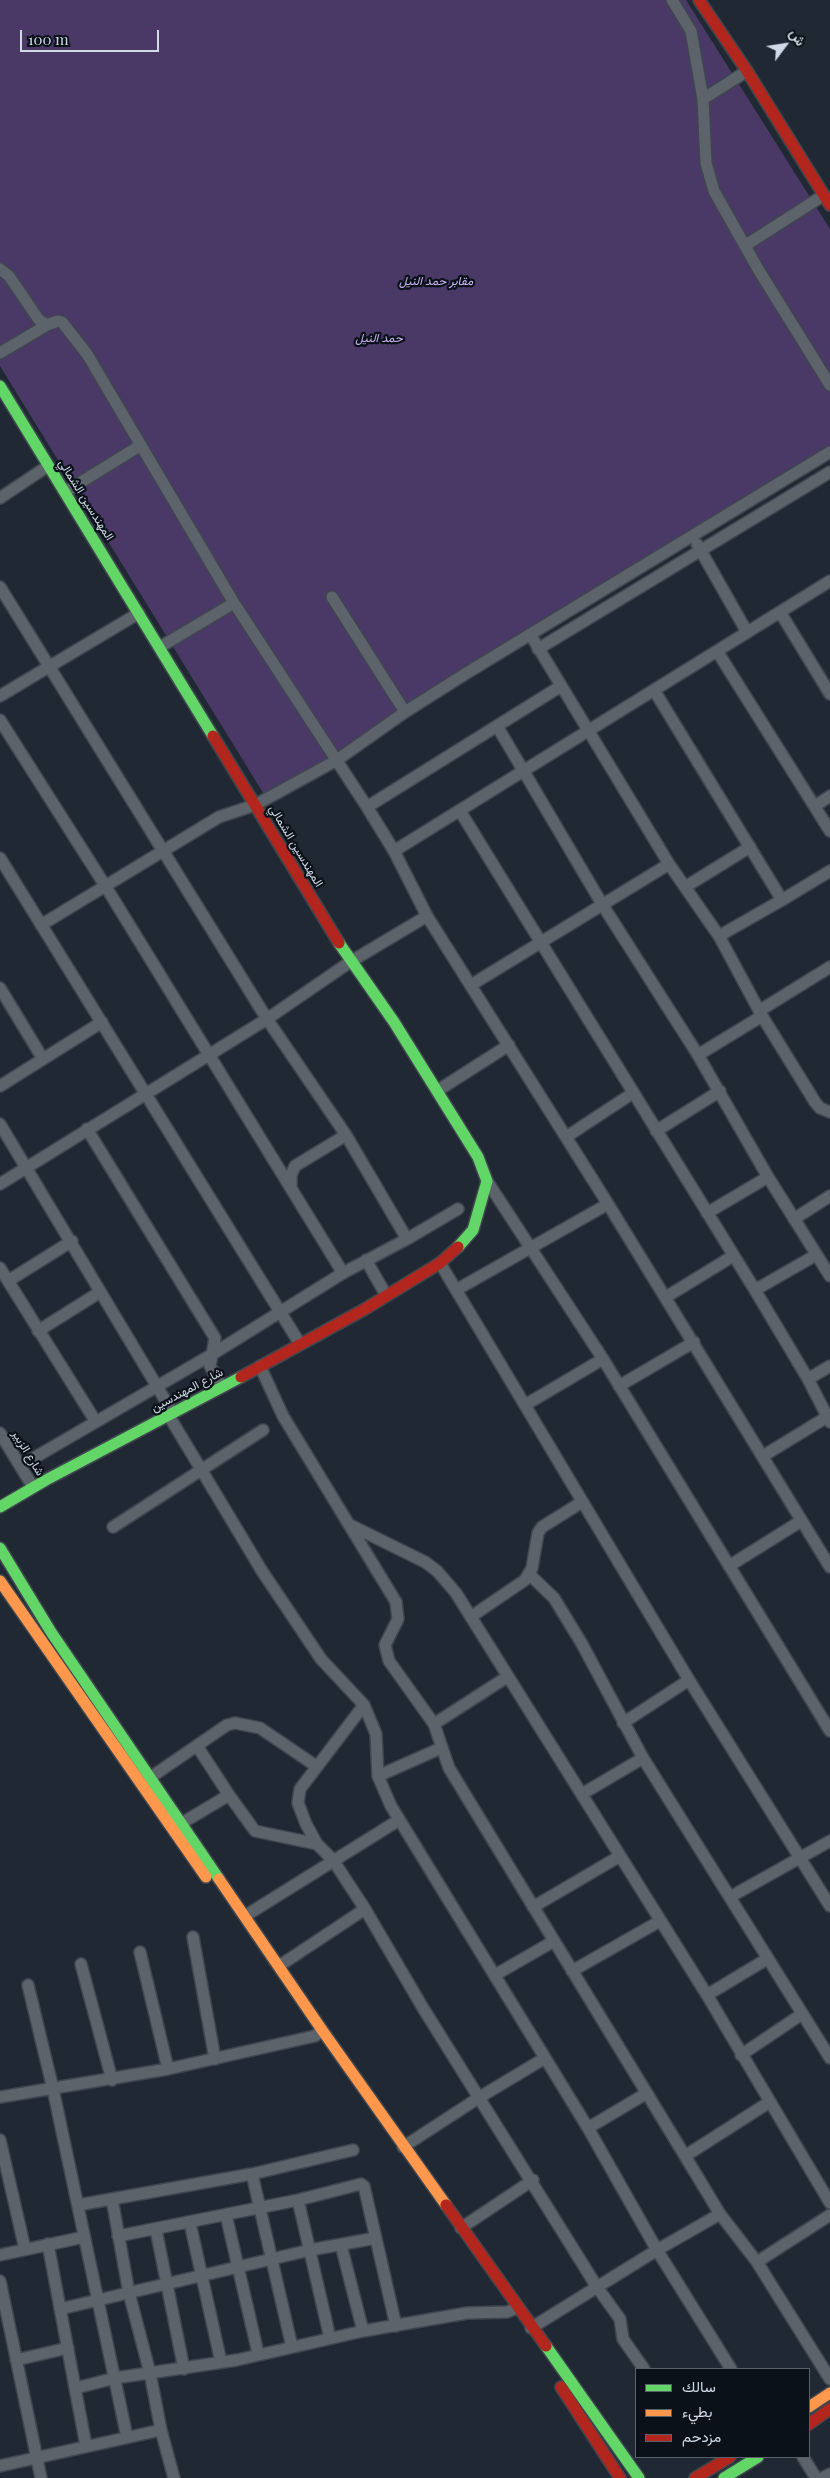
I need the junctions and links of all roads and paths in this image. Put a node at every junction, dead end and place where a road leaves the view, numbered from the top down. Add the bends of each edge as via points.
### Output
1 (672, 0) edge
2 (698, 0) edge
3 (747, 71) junction
4 (703, 99) junction
5 (827, 200) edge
6 (746, 245) junction
7 (0, 269) edge
8 (47, 325) junction
9 (0, 353) edge
10 (830, 385) edge
11 (0, 386) edge
12 (141, 445) junction
13 (830, 452) edge
14 (48, 466) junction
15 (830, 472) edge
16 (65, 492) junction
17 (0, 498) edge
18 (692, 534) junction
19 (700, 550) junction
20 (830, 581) edge
21 (0, 587) edge
22 (332, 597) dead end
23 (234, 602) junction
24 (780, 612) junction
25 (139, 614) junction
26 (747, 632) junction
27 (530, 634) junction
28 (160, 647) junction
29 (538, 649) junction
30 (717, 652) junction
31 (50, 667) junction
32 (560, 686) junction
33 (654, 690) junction
34 (830, 694) edge
35 (0, 696) edge
36 (405, 712) junction
37 (0, 720) edge
38 (497, 726) junction
39 (588, 732) junction
40 (337, 760) junction
41 (523, 771) junction
42 (830, 796) edge
43 (255, 805) junction
44 (815, 806) junction
45 (367, 807) junction
46 (460, 811) junction
47 (830, 831) edge
48 (750, 847) junction
49 (163, 850) junction
50 (394, 851) junction
51 (0, 858) edge
52 (669, 864) junction
53 (830, 871) edge
54 (106, 887) junction
55 (685, 887) junction
56 (782, 900) junction
57 (602, 904) junction
58 (427, 916) junction
59 (41, 925) junction
60 (719, 936) junction
61 (540, 943) junction
62 (350, 962) junction
63 (830, 967) edge
64 (471, 984) junction
65 (0, 988) edge
66 (760, 1014) junction
67 (267, 1019) junction
68 (102, 1022) junction
69 (509, 1045) junction
70 (210, 1054) junction
71 (698, 1055) junction
72 (43, 1059) junction
73 (0, 1086) edge
74 (437, 1091) junction
75 (720, 1091) junction
76 (147, 1093) junction
77 (633, 1093) junction
78 (830, 1112) edge
79 (0, 1124) edge
80 (87, 1129) junction
81 (656, 1131) junction
82 (346, 1135) junction
83 (566, 1137) junction
84 (26, 1167) junction
85 (768, 1177) junction
86 (487, 1181) junction
87 (0, 1184) edge
88 (291, 1187) junction
89 (830, 1196) edge
90 (608, 1204) junction
91 (458, 1209) dead end
92 (707, 1213) junction
93 (794, 1219) junction
94 (407, 1239) junction
95 (72, 1241) junction
96 (529, 1249) junction
97 (816, 1255) junction
98 (733, 1256) junction
99 (366, 1260) junction
100 (440, 1263) junction
101 (0, 1268) edge
102 (343, 1273) junction
103 (830, 1276) edge
104 (8, 1281) junction
105 (456, 1290) junction
106 (755, 1290) junction
107 (100, 1292) junction
108 (386, 1295) junction
109 (666, 1297) junction
110 (280, 1311) junction
111 (38, 1331) junction
112 (694, 1342) junction
113 (300, 1344) junction
114 (211, 1355) junction
115 (603, 1359) junction
116 (260, 1366) junction
117 (830, 1366) edge
118 (808, 1379) junction
119 (156, 1385) junction
120 (619, 1386) junction
121 (222, 1387) junction
122 (525, 1405) junction
123 (171, 1414) junction
124 (828, 1420) edge
125 (96, 1422) junction
126 (263, 1430) dead end
127 (0, 1433) edge
128 (764, 1456) junction
129 (20, 1466) junction
130 (200, 1471) junction
131 (33, 1487) junction
132 (582, 1502) junction
133 (0, 1507) edge
134 (801, 1521) junction
135 (350, 1525) junction
136 (113, 1527) dead end
137 (0, 1548) edge
138 (729, 1566) junction
139 (830, 1567) edge
140 (529, 1574) junction
141 (0, 1581) edge
142 (472, 1616) junction
143 (508, 1677) junction
144 (689, 1680) junction
145 (80, 1685) junction
146 (364, 1705) junction
147 (623, 1723) junction
148 (434, 1724) junction
149 (828, 1724) edge
150 (197, 1746) junction
151 (441, 1748) junction
152 (643, 1758) junction
153 (316, 1766) junction
154 (378, 1776) junction
155 (151, 1777) junction
156 (582, 1794) junction
157 (229, 1796) junction
158 (164, 1808) junction
159 (399, 1820) junction
160 (182, 1823) junction
161 (830, 1841) edge
162 (317, 1844) junction
163 (620, 1856) junction
164 (801, 1857) junction
165 (333, 1860) junction
166 (730, 1897) junction
167 (830, 1906) edge
168 (533, 1907) junction
169 (365, 1909) junction
170 (245, 1916) junction
171 (660, 1921) junction
172 (192, 1937) dead end
173 (554, 1941) junction
174 (140, 1952) dead end
175 (767, 1959) junction
176 (81, 1964) dead end
177 (279, 1966) junction
178 (572, 1972) junction
179 (495, 1975) junction
180 (28, 1985) dead end
181 (707, 1995) junction
182 (802, 2014) junction
183 (319, 2033) junction
184 (740, 2055) junction
185 (545, 2058) junction
186 (830, 2058) edge
187 (215, 2059) junction
188 (168, 2069) junction
189 (112, 2080) junction
190 (54, 2090) junction
191 (647, 2093) junction
192 (480, 2096) junction
193 (0, 2097) edge
194 (768, 2103) junction
195 (588, 2128) junction
196 (0, 2140) edge
197 (403, 2147) junction
198 (354, 2150) dead end
199 (685, 2156) junction
200 (252, 2174) junction
201 (533, 2180) junction
202 (112, 2199) junction
203 (298, 2200) junction
204 (830, 2203) edge
205 (78, 2205) junction
206 (259, 2208) junction
207 (720, 2214) junction
208 (226, 2215) junction
209 (829, 2219) edge
210 (190, 2223) junction
211 (461, 2228) junction
212 (156, 2230) junction
213 (118, 2236) junction
214 (84, 2237) junction
215 (376, 2238) junction
216 (48, 2244) junction
217 (341, 2245) junction
218 (25, 2249) junction
219 (310, 2250) junction
220 (657, 2250) junction
221 (0, 2255) edge
222 (271, 2260) junction
223 (758, 2262) junction
224 (236, 2268) junction
225 (202, 2276) junction
226 (0, 2281) edge
227 (168, 2284) junction
228 (597, 2287) junction
229 (129, 2293) junction
230 (98, 2301) junction
231 (60, 2309) junction
232 (512, 2310) junction
233 (396, 2326) junction
234 (531, 2328) junction
235 (363, 2330) junction
236 (330, 2338) junction
237 (292, 2347) junction
238 (68, 2348) junction
239 (258, 2353) junction
240 (16, 2360) junction
241 (221, 2362) junction
242 (643, 2368) edge
243 (730, 2368) edge
244 (184, 2369) junction
245 (150, 2374) junction
246 (115, 2378) junction
247 (830, 2379) edge
248 (76, 2388) junction
249 (830, 2393) edge
250 (810, 2406) edge
251 (830, 2409) edge
252 (810, 2423) edge
253 (161, 2430) junction
254 (126, 2437) junction
255 (86, 2446) junction
256 (36, 2458) junction
257 (728, 2458) edge
258 (756, 2458) edge
259 (804, 2458) edge
260 (0, 2466) edge
261 (830, 2474) edge
262 (616, 2475) edge
263 (40, 2478) edge
264 (174, 2478) edge
265 (640, 2478) edge
266 (695, 2478) edge
267 (724, 2478) edge
268 (816, 2478) edge
269 (822, 2478) edge

1 - 4 street via 691,31
2 - 3 main road
3 - 4 street
3 - 5 main road
4 - 6 street via 708,173 714,191
5 - 6 street
6 - 10 street
7 - 8 street via 9,276 39,320
8 - 9 street
8 - 12 street via 62,322 77,339
11 - 14 main road, المهندسين الشمالي
12 - 16 street
12 - 23 street
13 - 18 street
14 - 16 main road, المهندسين الشمالي
14 - 17 street
15 - 19 street
16 - 25 main road, المهندسين الشمالي
18 - 19 street
18 - 27 street
19 - 26 street
19 - 29 street
20 - 24 street
21 - 31 street
22 - 36 street
23 - 28 street
23 - 40 street
24 - 26 street
24 - 34 street
25 - 28 main road, المهندسين الشمالي
25 - 31 street
26 - 30 street
27 - 29 street
27 - 36 street
28 - 43 main road, المهندسين الشمالي
29 - 32 street
30 - 33 street
30 - 44 street
31 - 35 street
31 - 49 street
32 - 38 street
32 - 39 street
33 - 39 street
33 - 48 street
36 - 40 street
37 - 54 street
38 - 41 street
38 - 45 street
39 - 41 street
39 - 52 street
40 - 43 street
40 - 45 street
41 - 46 street
41 - 57 street
42 - 44 street
43 - 49 street via 219,817
43 - 62 main road, المهندسين الشمالي
44 - 47 street
45 - 50 street
46 - 50 street
46 - 61 street
48 - 55 street
48 - 56 street
49 - 54 street
49 - 67 street
50 - 58 street
51 - 59 street
52 - 55 street
52 - 57 street
53 - 56 street
54 - 59 street
54 - 70 street
55 - 60 street
56 - 60 street
57 - 61 street
57 - 71 street
58 - 62 street
58 - 64 street
59 - 68 street
60 - 66 street
61 - 64 street
61 - 77 street
62 - 67 street
62 - 74 main road, المهندسين الشمالي via 394,1022
63 - 66 street
64 - 69 street
65 - 72 street
66 - 71 street
66 - 78 street via 815,1102
67 - 70 street
67 - 82 street
68 - 72 street
68 - 76 street
69 - 74 street
69 - 83 street
70 - 76 street
70 - 88 street
71 - 75 street
72 - 73 street
74 - 86 main road, المهندسين الشمالي via 478,1157
75 - 81 street
75 - 85 street
76 - 80 street
76 - 110 street
77 - 81 street
77 - 83 street
79 - 84 street
80 - 84 street
80 - 114 street via 215,1338
81 - 92 street
82 - 88 street via 295,1166 290,1175
82 - 94 street
83 - 90 street
84 - 87 street
84 - 95 street
85 - 92 street
85 - 93 street
86 - 96 street
86 - 100 main road via 473,1230
88 - 102 street
89 - 93 street
90 - 96 street
90 - 109 street
91 - 94 street
92 - 98 street
93 - 97 street
94 - 99 street
95 - 104 street
95 - 107 street
96 - 105 street
96 - 115 street
97 - 103 street
97 - 106 street
98 - 106 street
98 - 109 street
99 - 102 street
99 - 108 street
100 - 105 street
100 - 108 main road
101 - 104 street
102 - 110 street
104 - 111 street
105 - 122 street
106 - 118 street
107 - 111 street
107 - 119 street
108 - 113 main road, شارع المهندسين
109 - 112 street
110 - 113 street
110 - 114 street
111 - 125 street
112 - 120 street
112 - 128 street
113 - 116 main road, شارع المهندسين
114 - 119 street
114 - 121 street via 210,1366
115 - 120 street
115 - 122 street
116 - 121 main road, شارع المهندسين
116 - 135 street via 283,1416
117 - 118 street
118 - 124 street
119 - 123 street
119 - 125 street
120 - 138 street
121 - 123 main road, شارع المهندسين
122 - 132 street
123 - 130 street
123 - 131 main road, شارع المهندسين
124 - 128 street
125 - 129 street
126 - 130 street
127 - 129 street, شارع الزبير
128 - 134 street
129 - 131 street, شارع الزبير
130 - 136 street
130 - 146 street via 321,1659
131 - 133 main road, شارع المهندسين
132 - 140 street via 542,1527
132 - 144 street
134 - 138 street
134 - 139 street
135 - 142 street via 437,1571
135 - 148 street via 398,1606 398,1618 385,1645 386,1655
137 - 145 main road
138 - 149 street
140 - 142 street via 518,1586
140 - 147 street via 554,1598
141 - 145 main road
142 - 143 street
143 - 148 street
143 - 156 street
144 - 147 street
144 - 164 street
145 - 155 main road
145 - 158 main road
146 - 153 street
146 - 154 street via 376,1734
147 - 152 street
148 - 151 street
150 - 153 street via 227,1725 245,1724 260,1728
150 - 155 street
150 - 157 street
151 - 154 street
151 - 168 street via 449,1768
152 - 156 street
152 - 166 street
153 - 162 street via 300,1789 298,1803
154 - 159 street
155 - 158 main road
156 - 163 street
157 - 160 street
157 - 162 street via 255,1831
158 - 160 main road
158 - 183 main road
159 - 165 street
159 - 179 street
160 - 170 main road
161 - 164 street
162 - 165 street
163 - 168 street
163 - 171 street
164 - 166 street
164 - 167 street
165 - 169 street
165 - 170 street
166 - 175 street
168 - 173 street
169 - 177 street
169 - 192 street
170 - 177 main road
171 - 178 street
171 - 181 street
172 - 187 street
173 - 178 street
173 - 179 street
174 - 188 street
175 - 181 street
175 - 182 street
176 - 189 street
177 - 183 main road
178 - 191 street
179 - 185 street
180 - 190 street
181 - 184 street
182 - 184 street
182 - 186 street
183 - 187 street
183 - 197 main road
183 - 232 main road
184 - 194 street
185 - 192 street
185 - 195 street
187 - 188 street
188 - 189 street
189 - 190 street
190 - 193 street
190 - 205 street
191 - 195 street
191 - 199 street
192 - 197 street
192 - 201 street
194 - 199 street
194 - 204 street
195 - 220 street
196 - 218 street
197 - 211 main road
198 - 200 street
199 - 207 street
200 - 202 street
200 - 206 street
201 - 211 street
201 - 228 street
202 - 205 street
202 - 213 street
203 - 206 street
203 - 215 street via 362,2184
203 - 219 street
205 - 214 street
206 - 208 street
206 - 222 street
207 - 220 street
207 - 223 street
208 - 210 street
208 - 224 street
209 - 223 street
210 - 212 street
210 - 225 street
211 - 232 main road
212 - 213 street
212 - 227 street
213 - 229 street
214 - 216 street
214 - 230 street
215 - 217 street
215 - 233 street
216 - 218 street
216 - 231 street
217 - 219 street
217 - 235 street
218 - 221 street
219 - 222 street
219 - 236 street
220 - 228 street
220 - 243 street
222 - 224 street
222 - 237 street
223 - 247 street
224 - 225 street
224 - 239 street
225 - 227 street
225 - 241 street
226 - 240 street
227 - 229 street
227 - 244 street
228 - 234 street
228 - 242 street via 620,2319 623,2339
229 - 230 street
229 - 245 street
230 - 231 street
230 - 246 street
231 - 238 street
232 - 233 street via 467,2313
232 - 234 main road
232 - 262 main road
233 - 235 street
234 - 265 main road
235 - 236 street
236 - 237 street
237 - 239 street
238 - 240 street
238 - 248 street
239 - 241 street
240 - 256 street
241 - 244 street
244 - 245 street
245 - 246 street
245 - 253 street
246 - 248 street
246 - 254 street
248 - 255 street
249 - 250 main road
251 - 252 main road
253 - 254 street
253 - 264 street
254 - 255 street
255 - 256 street
256 - 260 street
256 - 263 street
257 - 266 main road
258 - 267 main road
259 - 268 street
261 - 269 street

